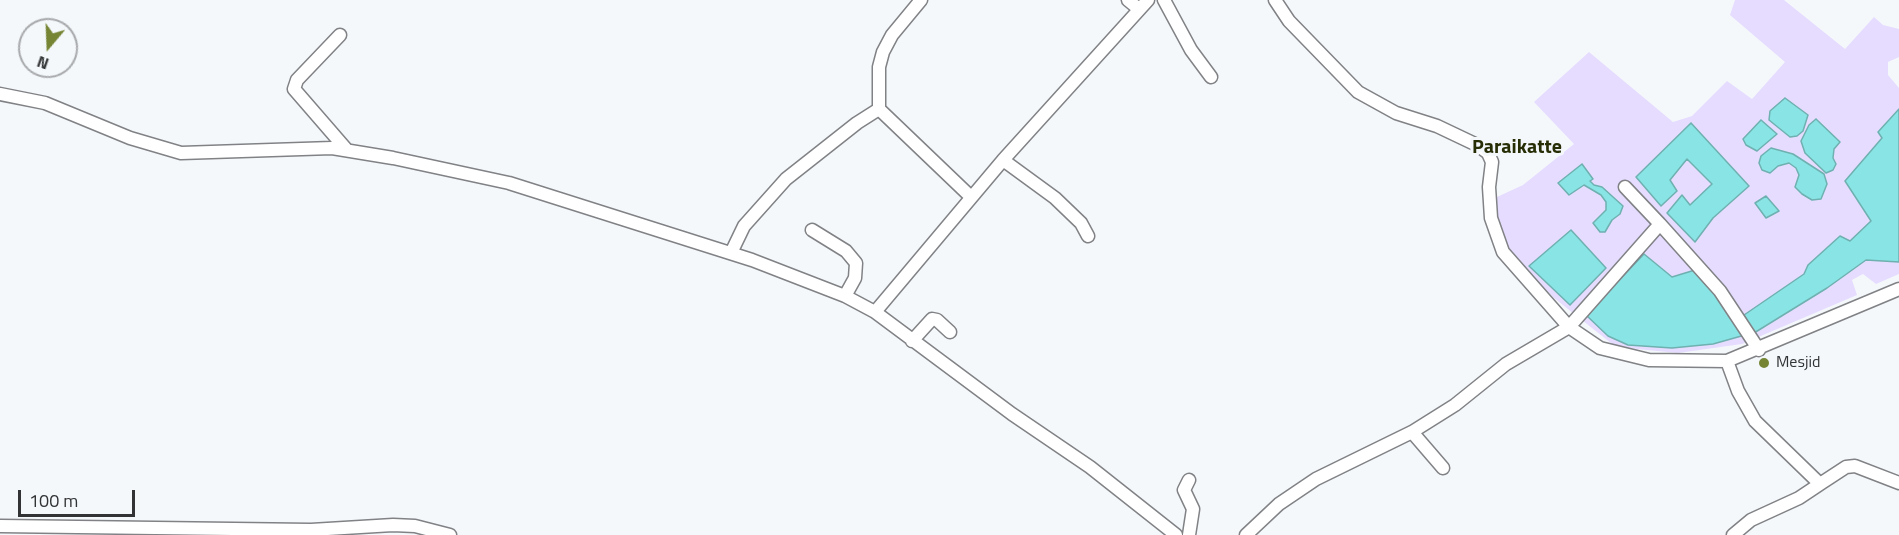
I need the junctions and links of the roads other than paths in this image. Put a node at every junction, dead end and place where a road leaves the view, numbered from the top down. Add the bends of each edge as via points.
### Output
1 (921, 0) edge
2 (1128, 0) edge
3 (1164, 0) edge
4 (1275, 0) edge
5 (1143, 4) edge
6 (340, 35) dead end
7 (1212, 77) dead end
8 (0, 94) edge
9 (879, 110) junction
10 (346, 149) junction
11 (1003, 160) junction
12 (1625, 187) dead end
13 (971, 197) junction
14 (1660, 224) junction
15 (812, 230) dead end
16 (1088, 236) dead end
17 (731, 253) junction
18 (1899, 289) edge
19 (845, 296) junction
20 (875, 312) junction
21 (1569, 327) junction
22 (950, 332) dead end
23 (912, 341) junction
24 (1759, 350) junction
25 (1726, 361) junction
26 (1412, 432) junction
27 (1443, 468) dead end
28 (1189, 480) dead end
29 (1899, 483) edge
30 (1820, 484) junction
31 (0, 526) edge
32 (450, 535) edge
33 (1176, 535) edge
34 (1189, 535) edge
35 (1246, 535) edge
36 (1733, 535) edge

1 - 9 street via 883,52
2 - 5 street
3 - 7 street via 1191,50
4 - 21 street via 1289,21 1358,92 1488,153 1492,162 1491,218 1503,252
5 - 11 street
6 - 10 street via 297,80 294,89
8 - 10 street via 45,103 130,138 181,153 258,148
9 - 13 street
9 - 17 street via 786,179 744,226
10 - 17 street via 508,183
11 - 13 street
11 - 16 street via 1055,198
12 - 14 street
13 - 20 street
14 - 21 street
14 - 24 street via 1720,291
15 - 19 street via 846,251 856,263 855,278
17 - 19 street
18 - 24 street
19 - 20 street
20 - 23 street
21 - 25 street via 1600,348 1630,357
21 - 26 street via 1506,364 1455,405
22 - 23 street via 932,319
23 - 33 street via 1090,467
24 - 25 street
25 - 30 street via 1755,421
26 - 27 street
26 - 35 street via 1316,479 1278,504
28 - 34 street via 1184,490 1193,509
29 - 30 street via 1855,466 1846,467
30 - 36 street via 1800,498 1751,520
31 - 32 street via 311,530 404,526

